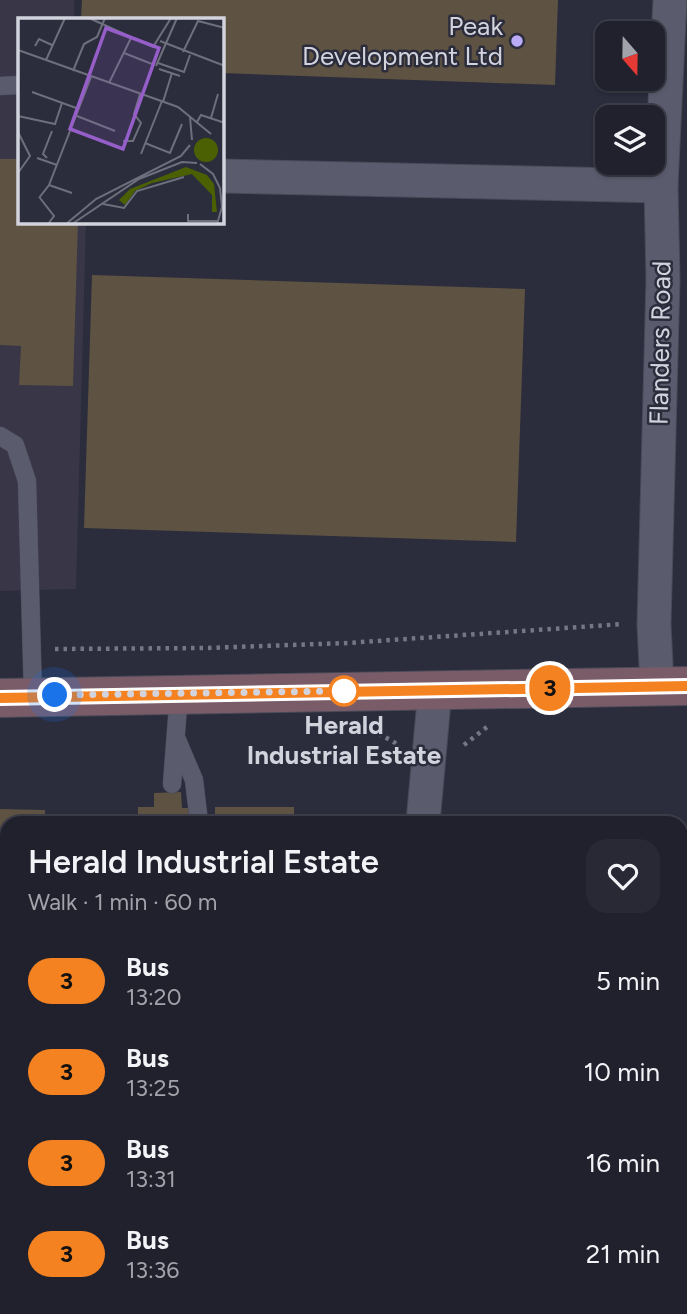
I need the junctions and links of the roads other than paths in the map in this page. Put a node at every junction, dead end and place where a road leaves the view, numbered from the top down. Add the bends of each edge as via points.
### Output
1 (670, 0) edge
2 (18, 85) edge
3 (0, 86) edge
4 (224, 176) edge
5 (661, 186) junction
6 (675, 278) edge
7 (0, 436) edge
8 (672, 686) edge
9 (435, 690) junction
10 (180, 693) junction
11 (17, 697) edge
12 (176, 737) junction
13 (172, 784) dead end
14 (197, 816) edge
15 (424, 816) edge

1 - 5 street, Flanders Road
2 - 3 lane
4 - 5 street
5 - 6 street, Flanders Road
6 - 8 street, Flanders Road via 654,624
7 - 11 lane via 15,445 27,481 30,648
8 - 9 main road
9 - 10 main road
9 - 15 street
10 - 11 main road
10 - 12 lane
12 - 13 lane
12 - 14 lane via 194,780

